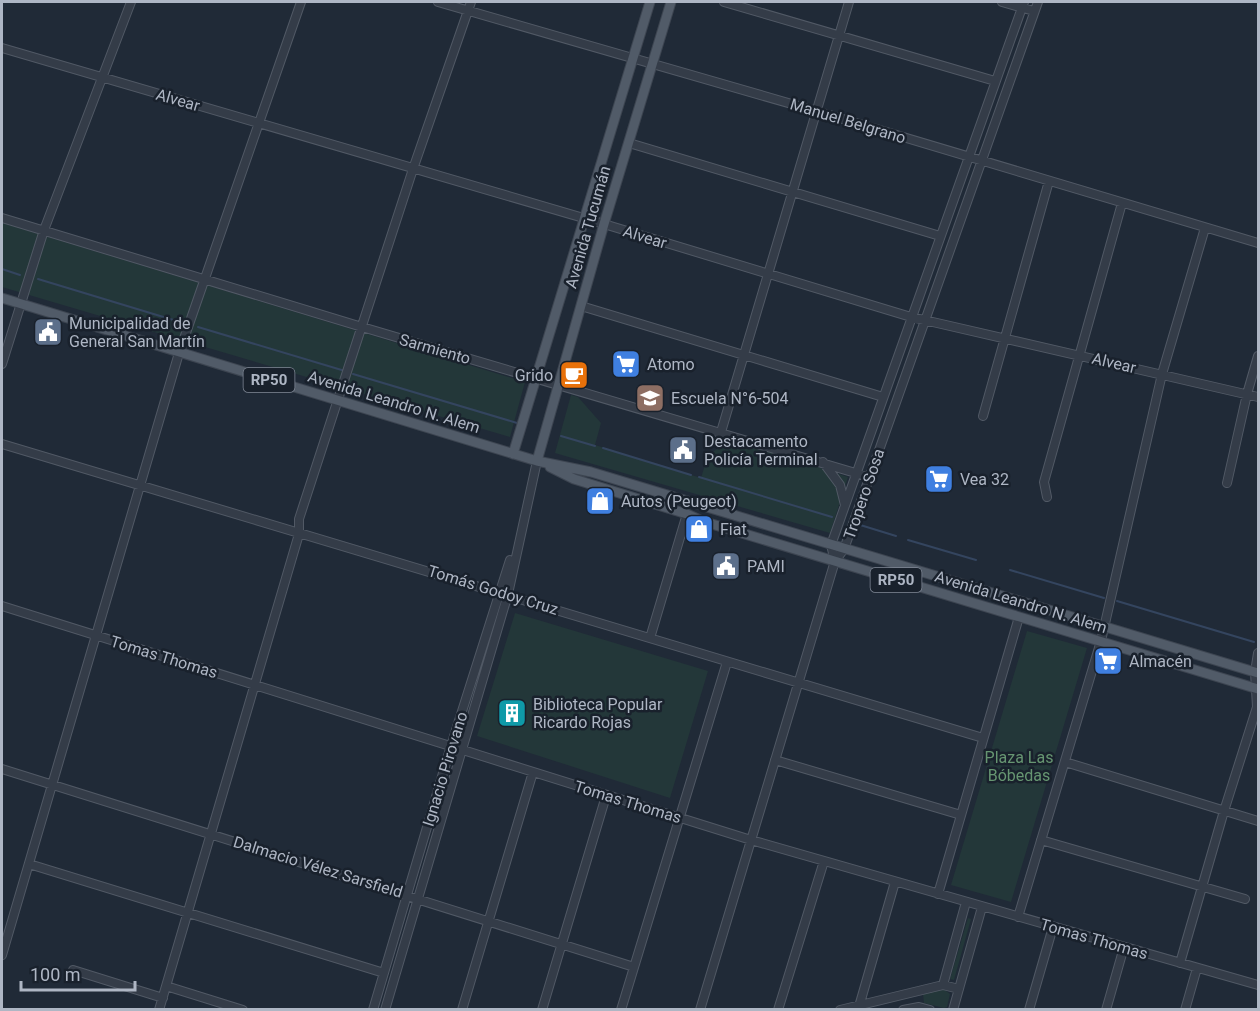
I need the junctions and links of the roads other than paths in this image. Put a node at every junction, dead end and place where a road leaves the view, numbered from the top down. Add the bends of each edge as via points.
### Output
1 (131, 2) edge
2 (301, 2) edge
3 (438, 2) edge
4 (471, 2) edge
5 (650, 2) edge
6 (671, 2) edge
7 (724, 2) edge
8 (849, 2) edge
9 (1002, 2) edge
10 (1038, 2) edge
11 (1023, 4) edge
12 (468, 10) junction
13 (1034, 11) junction
14 (839, 35) junction
15 (2, 48) edge
16 (633, 58) junction
17 (652, 64) junction
18 (101, 78) junction
19 (995, 81) junction
20 (816, 111) junction
21 (260, 124) junction
22 (629, 143) junction
23 (968, 158) junction
24 (981, 161) junction
25 (413, 169) junction
26 (1049, 181) junction
27 (792, 192) junction
28 (1122, 203) junction
29 (2, 218) edge
30 (584, 219) junction
31 (604, 224) junction
32 (1205, 228) junction
33 (44, 230) junction
34 (940, 236) junction
35 (1258, 243) edge
36 (768, 273) junction
37 (205, 279) junction
38 (2, 298) edge
39 (20, 304) junction
40 (580, 306) junction
41 (911, 317) junction
42 (926, 320) junction
43 (362, 327) junction
44 (1005, 339) junction
45 (179, 353) junction
46 (743, 355) junction
47 (1078, 355) junction
48 (1258, 356) edge
49 (2, 364) edge
50 (1162, 374) junction
51 (536, 378) junction
52 (558, 385) junction
53 (1247, 394) junction
54 (883, 397) junction
55 (1258, 397) edge
56 (336, 400) junction
57 (983, 416) dead end
58 (721, 432) junction
59 (2, 444) edge
60 (513, 454) junction
61 (537, 461) junction
62 (823, 462) junction
63 (856, 472) junction
64 (869, 477) junction
65 (1227, 483) dead end
66 (140, 486) junction
67 (1047, 497) dead end
68 (845, 506) junction
69 (687, 514) junction
70 (299, 534) junction
71 (831, 545) junction
72 (844, 549) junction
73 (835, 561) junction
74 (504, 593) junction
75 (2, 606) edge
76 (1019, 617) junction
77 (1105, 627) junction
78 (96, 636) junction
79 (650, 638) junction
80 (1101, 642) junction
81 (1258, 653) edge
82 (726, 662) junction
83 (1257, 672) edge
84 (798, 683) junction
85 (254, 685) junction
86 (1257, 688) edge
87 (983, 738) junction
88 (451, 746) junction
89 (462, 750) junction
90 (775, 760) junction
91 (1065, 762) junction
92 (2, 769) edge
93 (533, 772) junction
94 (53, 785) junction
95 (606, 796) junction
96 (1224, 811) junction
97 (962, 814) junction
98 (679, 818) junction
99 (1258, 821) edge
100 (211, 834) junction
101 (751, 840) junction
102 (1041, 840) junction
103 (824, 861) junction
104 (29, 864) junction
105 (895, 882) junction
106 (1202, 886) junction
107 (938, 894) junction
108 (407, 895) junction
109 (418, 898) junction
110 (1245, 899) dead end
111 (966, 902) junction
112 (982, 907) junction
113 (188, 912) junction
114 (1018, 917) junction
115 (489, 921) junction
116 (1053, 927) junction
117 (562, 943) junction
118 (1124, 947) junction
119 (2, 956) edge
120 (1180, 963) junction
121 (634, 967) junction
122 (1197, 968) junction
123 (73, 970) dead end
124 (384, 973) junction
125 (943, 985) junction
126 (1258, 985) edge
127 (166, 986) junction
128 (959, 989) junction
129 (916, 992) junction
130 (163, 998) junction
131 (858, 1007) edge
132 (918, 1008) edge
133 (159, 1010) edge
134 (243, 1010) edge
135 (373, 1010) edge
136 (385, 1010) edge
137 (462, 1010) edge
138 (542, 1010) edge
139 (621, 1010) edge
140 (700, 1010) edge
141 (778, 1010) edge
142 (840, 1010) edge
143 (903, 1010) edge
144 (930, 1010) edge
145 (953, 1010) edge
146 (1029, 1010) edge
147 (1106, 1010) edge
148 (1185, 1010) edge

1 - 18 street
2 - 21 street
3 - 12 street, Manuel Belgrano
4 - 12 street
5 - 16 main road, Avenida Tucumán
6 - 17 main road, Avenida Tucumán
7 - 14 street
8 - 14 street
9 - 11 street
10 - 13 street, Tropero Sosa
11 - 13 street
11 - 19 street, Tropero Sosa
12 - 16 street, Manuel Belgrano
12 - 25 street
13 - 24 street, Tropero Sosa
14 - 19 street
14 - 20 street
15 - 18 street, Alvear
16 - 17 street, Manuel Belgrano
16 - 30 main road, Avenida Tucumán
17 - 20 street, Manuel Belgrano
17 - 22 main road, Avenida Tucumán
18 - 21 street, Alvear
18 - 33 street
19 - 23 street, Tropero Sosa
20 - 23 street, Manuel Belgrano
20 - 27 street
21 - 25 street, Alvear
21 - 37 street
22 - 27 street
22 - 31 main road, Avenida Tucumán
23 - 24 street, Manuel Belgrano
23 - 34 street, Tropero Sosa
24 - 26 street, Manuel Belgrano
24 - 42 street, Tropero Sosa
25 - 30 street, Alvear
25 - 43 street
26 - 28 street, Manuel Belgrano
26 - 44 street
27 - 34 street
27 - 36 street
28 - 32 street, Manuel Belgrano
28 - 47 street
29 - 33 street, Sarmiento
30 - 31 street, Alvear
30 - 51 main road, Avenida Tucumán
31 - 36 street, Alvear
31 - 40 main road, Avenida Tucumán
32 - 35 street, Manuel Belgrano
32 - 50 street
33 - 37 street, Sarmiento
33 - 39 street
34 - 41 street, Tropero Sosa
36 - 41 street, Alvear
36 - 46 street
37 - 43 street, Sarmiento
37 - 45 street
38 - 39 main road, Avenida Leandro N. Alem / RP50
39 - 45 main road, Avenida Leandro N. Alem / RP50
39 - 49 street
40 - 46 street
40 - 52 main road, Avenida Tucumán
41 - 42 street, Alvear
41 - 54 street, Tropero Sosa
42 - 44 street, Alvear
42 - 64 street, Tropero Sosa
43 - 51 street, Sarmiento
43 - 56 street
44 - 47 street, Alvear
44 - 57 street
45 - 56 main road, Avenida Leandro N. Alem / RP50
45 - 66 street
46 - 54 street
46 - 58 street
47 - 50 street, Alvear
47 - 67 street via 1044,482
48 - 53 street
50 - 53 street, Alvear
50 - 77 street
51 - 52 street, Sarmiento
51 - 60 main road, Avenida Tucumán
52 - 58 street, Sarmiento
52 - 61 main road, Avenida Tucumán
53 - 55 street, Alvear
53 - 65 street
54 - 63 street, Tropero Sosa
56 - 60 main road, Avenida Leandro N. Alem / RP50
56 - 70 street via 299,519
58 - 62 street, Sarmiento
59 - 66 street, Tomás Godoy Cruz
60 - 61 main road, Avenida Leandro N. Alem / RP50
61 - 69 main road, Avenida Leandro N. Alem / RP50 via 574,479
61 - 71 main road, Avenida Leandro N. Alem / RP50 via 591,472
61 - 74 street, Ignacio Pirovano
62 - 63 street, Sarmiento
62 - 68 street via 840,485
63 - 64 street, Sarmiento
63 - 68 street, Tropero Sosa
64 - 72 street, Tropero Sosa
66 - 70 street, Tomás Godoy Cruz
66 - 78 street
68 - 71 street, Tropero Sosa
69 - 73 main road, Avenida Leandro N. Alem / RP50
69 - 79 street
70 - 74 street, Tomás Godoy Cruz
70 - 85 street
71 - 72 main road, Avenida Leandro N. Alem / RP50
71 - 73 street, Tropero Sosa
72 - 73 street, Tropero Sosa
72 - 77 main road, Avenida Leandro N. Alem / RP50
73 - 76 main road, Avenida Leandro N. Alem / RP50
73 - 84 street
74 - 79 street, Tomás Godoy Cruz
74 - 88 street, Ignacio Pirovano
74 - 89 street, Ignacio Pirovano
75 - 78 street, Tomas Thomas
76 - 80 main road, Avenida Leandro N. Alem / RP50
76 - 87 street
77 - 80 street
77 - 83 main road, Avenida Leandro N. Alem / RP50
78 - 85 street, Tomas Thomas
78 - 94 street
79 - 82 street, Tomás Godoy Cruz
80 - 86 main road, Avenida Leandro N. Alem / RP50
80 - 91 street
81 - 83 street
82 - 84 street, Tomás Godoy Cruz
82 - 98 street
83 - 86 street
84 - 87 street, Tomás Godoy Cruz
84 - 90 street
85 - 88 street, Tomas Thomas
85 - 100 street
86 - 96 street via 1257,707
87 - 97 street
88 - 89 street, Tomas Thomas
88 - 108 street, Ignacio Pirovano
89 - 93 street, Tomas Thomas
89 - 109 street, Ignacio Pirovano
90 - 97 street
90 - 101 street
91 - 96 street
91 - 102 street
92 - 94 street, Dalmacio Vélez Sarsfield
93 - 95 street, Tomas Thomas
93 - 115 street
94 - 100 street, Dalmacio Vélez Sarsfield
94 - 104 street
95 - 98 street, Tomas Thomas
95 - 117 street
96 - 99 street
96 - 106 street
97 - 107 street
98 - 101 street, Tomas Thomas
98 - 121 street
100 - 108 street, Dalmacio Vélez Sarsfield
100 - 113 street
101 - 103 street, Tomas Thomas
101 - 140 street
102 - 106 street
102 - 114 street
103 - 105 street, Tomas Thomas
103 - 141 street
104 - 113 street
104 - 119 street
105 - 107 street, Tomas Thomas
105 - 131 street
106 - 110 street
106 - 120 street
107 - 111 street, Tomas Thomas
108 - 109 street, Dalmacio Vélez Sarsfield
108 - 124 street, Ignacio Pirovano
109 - 115 street, Dalmacio Vélez Sarsfield
109 - 136 street, Ignacio Pirovano
111 - 112 street, Tomas Thomas
111 - 125 street
112 - 114 street, Tomas Thomas
112 - 128 street
113 - 124 street
113 - 127 street
114 - 116 street, Tomas Thomas
115 - 117 street, Dalmacio Vélez Sarsfield
115 - 137 street
116 - 118 street, Tomas Thomas
116 - 146 street
117 - 121 street, Dalmacio Vélez Sarsfield
117 - 138 street
118 - 120 street, Tomas Thomas
118 - 147 street
120 - 122 street, Tomas Thomas
121 - 139 street
122 - 126 street, Tomas Thomas
122 - 148 street
123 - 130 street
124 - 135 street, Ignacio Pirovano
125 - 128 street
125 - 129 street
127 - 130 street
127 - 134 street
128 - 145 street
129 - 131 street
129 - 132 street
130 - 133 street
131 - 142 street
132 - 143 street
132 - 144 street

